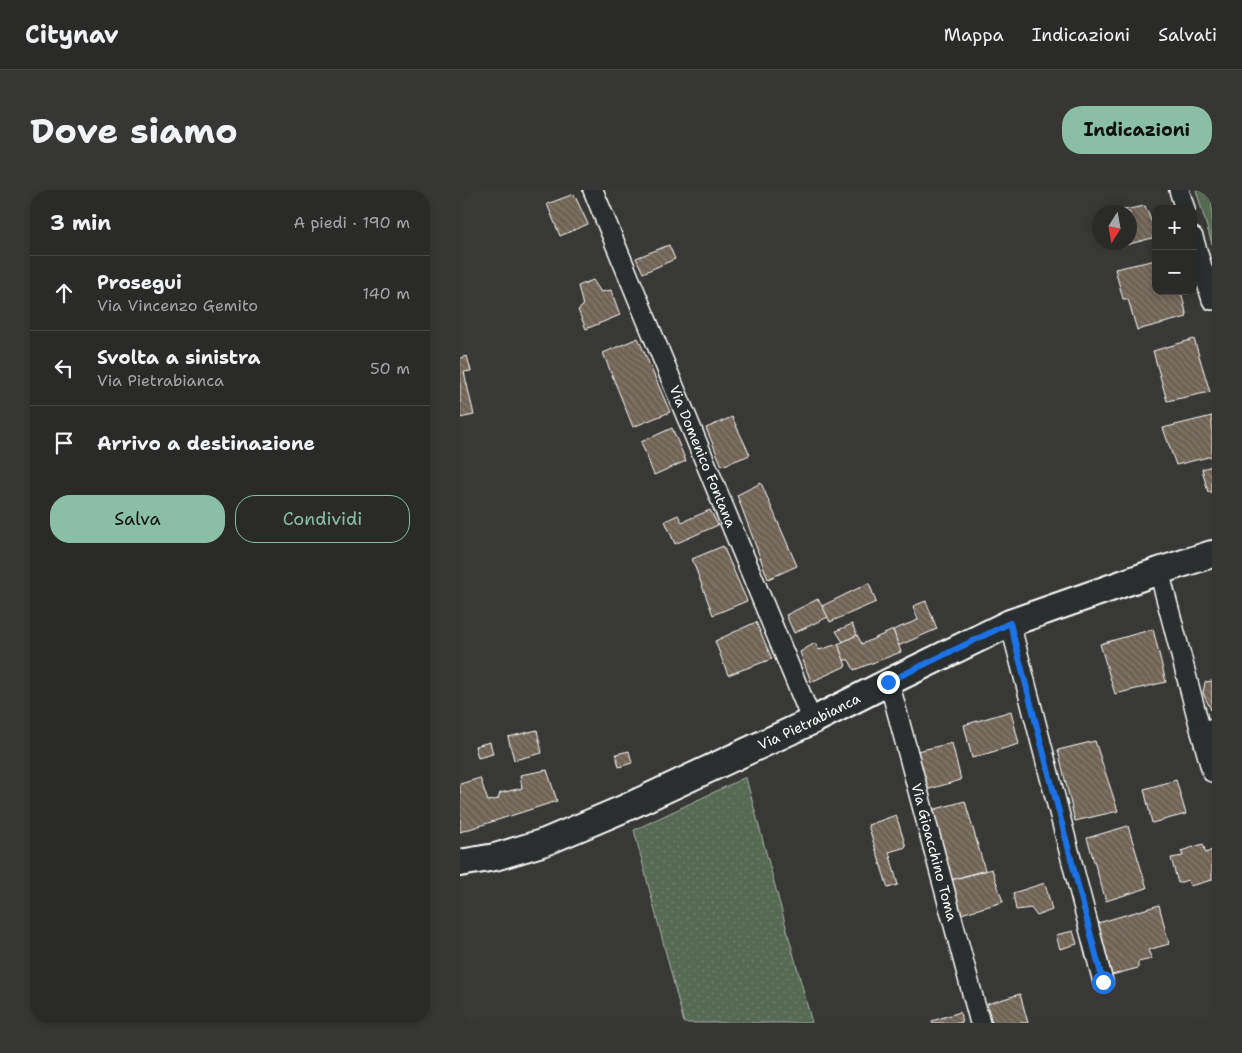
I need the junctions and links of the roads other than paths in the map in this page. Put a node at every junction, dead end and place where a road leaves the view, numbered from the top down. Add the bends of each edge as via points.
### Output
1 (593, 190) edge
2 (1179, 190) edge
3 (1184, 205) edge
4 (1197, 250) edge
5 (1212, 300) edge
6 (1212, 554) edge
7 (1159, 571) junction
8 (1010, 623) junction
9 (888, 682) junction
10 (812, 721) junction
11 (1207, 731) edge
12 (1212, 772) edge
13 (460, 863) edge
14 (1103, 982) dead end
15 (980, 1023) edge

1 - 10 street, Via Domenico Fontana
2 - 3 street
4 - 5 street
6 - 7 main road, Via Pietrabianca
7 - 8 main road, Via Pietrabianca
7 - 11 street
8 - 9 main road, Via Pietrabianca
8 - 14 street
9 - 10 main road, Via Pietrabianca
9 - 15 street, Via Gioacchino Toma
10 - 13 main road, Via Pietrabianca via 623,810 546,842
11 - 12 street

